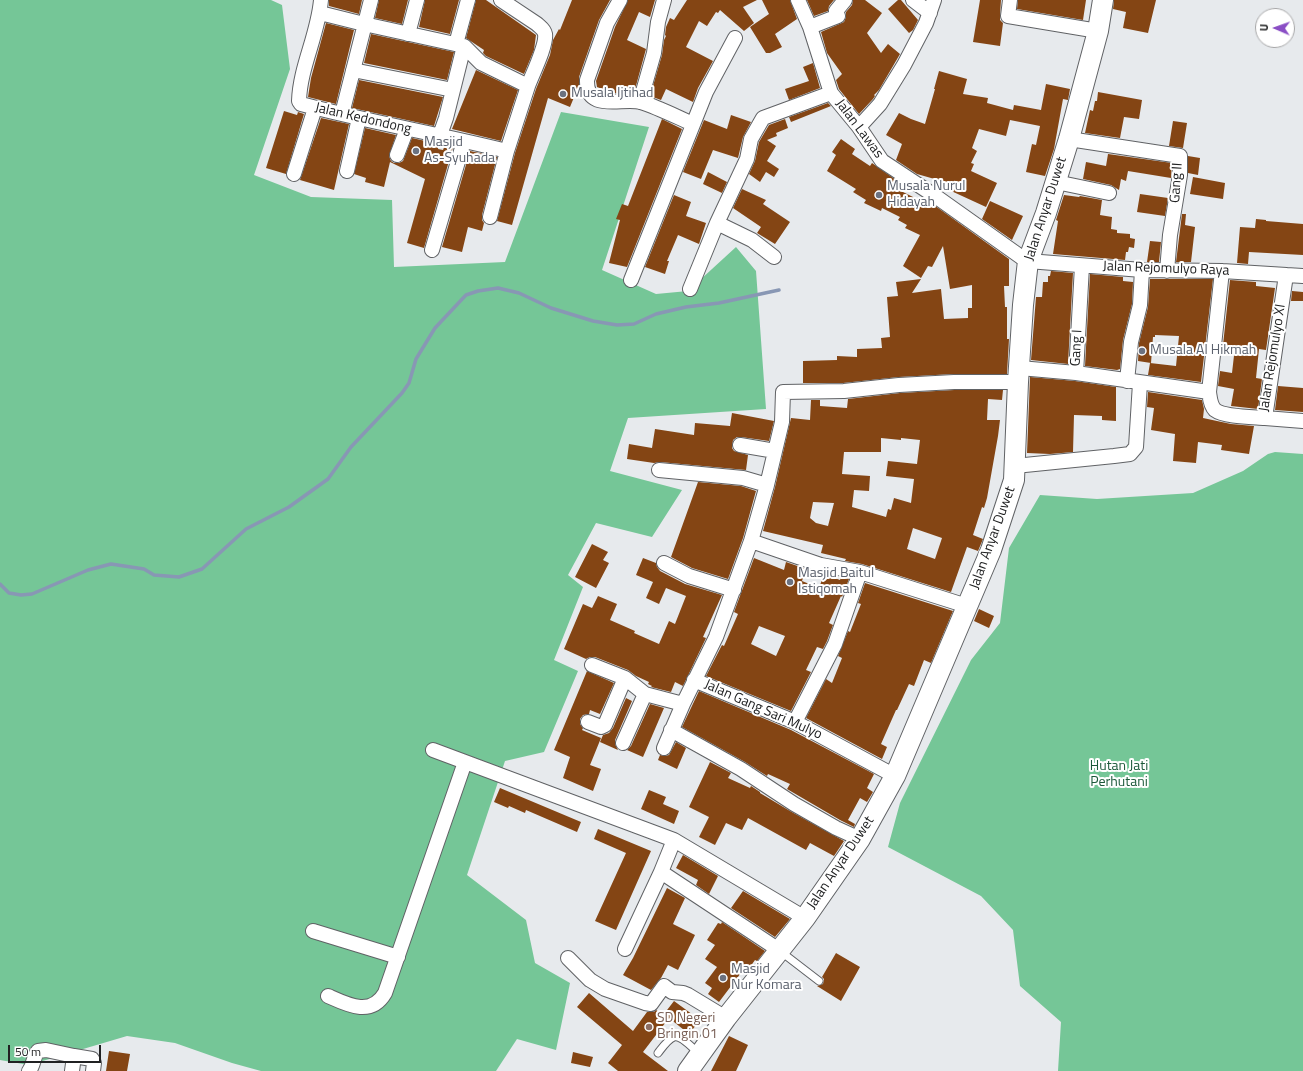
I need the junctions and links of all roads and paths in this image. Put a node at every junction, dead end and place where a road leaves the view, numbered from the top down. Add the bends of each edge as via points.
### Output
1 (371, 0) edge
2 (417, 0) edge
3 (468, 0) edge
4 (501, 0) edge
5 (620, 0) edge
6 (664, 0) edge
7 (798, 0) edge
8 (845, 0) edge
9 (913, 0) edge
10 (1010, 0) edge
11 (1104, 0) edge
12 (321, 7) edge
13 (932, 7) edge
14 (364, 24) junction
15 (810, 28) junction
16 (1098, 31) junction
17 (408, 34) junction
18 (735, 38) dead end
19 (460, 45) junction
20 (353, 70) junction
21 (528, 86) junction
22 (453, 90) junction
23 (831, 93) junction
24 (640, 102) junction
25 (315, 108) junction
26 (342, 114) junction
27 (359, 118) junction
28 (693, 124) junction
29 (859, 127) junction
30 (407, 129) junction
31 (440, 135) junction
32 (1069, 139) junction
33 (464, 141) junction
34 (508, 151) junction
35 (397, 155) dead end
36 (347, 170) dead end
37 (294, 174) dead end
38 (1056, 182) junction
39 (1109, 193) dead end
40 (490, 218) dead end
41 (718, 222) junction
42 (432, 250) dead end
43 (774, 257) dead end
44 (1028, 260) junction
45 (1082, 266) junction
46 (1142, 270) junction
47 (1167, 271) junction
48 (1222, 271) junction
49 (1286, 275) junction
50 (1303, 276) edge
51 (631, 280) dead end
52 (690, 289) dead end
53 (1076, 373) junction
54 (1019, 375) junction
55 (1134, 382) junction
56 (1209, 392) junction
57 (1265, 418) junction
58 (1303, 421) edge
59 (740, 445) dead end
60 (775, 451) junction
61 (1015, 466) junction
62 (659, 470) dead end
63 (767, 485) junction
64 (752, 541) junction
65 (664, 563) dead end
66 (860, 572) junction
67 (734, 590) junction
68 (967, 606) junction
69 (592, 664) dead end
70 (625, 678) junction
71 (694, 680) junction
72 (645, 694) junction
73 (682, 704) junction
74 (588, 722) dead end
75 (795, 722) junction
76 (671, 730) junction
77 (622, 742) dead end
78 (664, 748) dead end
79 (434, 750) dead end
80 (465, 762) junction
81 (895, 776) junction
82 (674, 840) junction
83 (860, 840) junction
84 (661, 872) junction
85 (805, 918) junction
86 (313, 931) dead end
87 (625, 949) dead end
88 (779, 950) junction
89 (398, 957) junction
90 (568, 958) dead end
91 (820, 981) dead end
92 (328, 996) dead end
93 (726, 1018) junction
94 (658, 1053) dead end
95 (699, 1055) junction
96 (74, 1056) junction
97 (30, 1071) edge
98 (72, 1071) edge
99 (93, 1071) edge
100 (688, 1071) edge

1 - 14 street
2 - 17 street
3 - 19 street
4 - 21 street via 537,24 545,35
5 - 24 street via 587,80 587,89 594,97 605,102
6 - 24 street via 654,53
7 - 15 street, Jalan Lawas
8 - 15 street via 836,11 838,16
9 - 13 street
10 - 16 street via 1008,16
11 - 16 street, Jalan Anyar Duwet
12 - 14 street
12 - 25 street, Jalan Kedondong via 299,86 301,104
13 - 29 street via 917,41 880,104
14 - 17 street
14 - 20 street
15 - 23 street, Jalan Lawas
16 - 32 street, Jalan Anyar Duwet
17 - 19 street
18 - 28 street via 706,92
19 - 21 street via 481,63
19 - 22 street
20 - 22 street
20 - 26 street
21 - 34 street
22 - 31 street
23 - 29 street, Jalan Lawas
23 - 41 street via 763,118
24 - 28 street
25 - 26 street, Jalan Kedondong
25 - 37 street
26 - 27 street, Jalan Kedondong
27 - 30 street, Jalan Kedondong
27 - 36 street
28 - 51 street
29 - 44 street, Jalan Lawas via 882,161
30 - 31 street, Jalan Kedondong
30 - 35 street
31 - 33 street, Jalan Kedondong
32 - 38 street, Jalan Anyar Duwet
32 - 47 street, Gang II via 1180,156 1180,175
33 - 34 street, Jalan Kedondong
33 - 42 street
34 - 40 street
38 - 39 street
38 - 44 street, Jalan Anyar Duwet
41 - 43 street via 752,240
41 - 52 street
44 - 45 street, Jalan Rejomulyo Raya
44 - 54 street, Jalan Anyar Duwet
45 - 46 street, Jalan Rejomulyo Raya
45 - 53 street, Gang I
46 - 47 street, Jalan Rejomulyo Raya
46 - 55 street via 1140,305 1131,342
47 - 48 street, Jalan Rejomulyo Raya
48 - 49 street, Jalan Rejomulyo Raya
48 - 56 street, Jalan Rejomulyo XI
49 - 50 street, Jalan Rejomulyo Raya
49 - 57 street, Jalan Rejomulyo XI
53 - 54 street, Gang I
53 - 55 street
54 - 60 street, Gang I via 844,391 783,392 782,422
54 - 61 street, Jalan Anyar Duwet
55 - 56 street
55 - 61 street via 1136,447 1130,454
56 - 57 street, Jalan Rejomulyo XI via 1211,403 1216,410 1225,414
57 - 58 street
59 - 60 street
60 - 63 street
61 - 68 street, Jalan Anyar Duwet via 1014,480 991,550
62 - 63 street via 743,478
63 - 64 street
64 - 66 street via 822,565
64 - 67 street
65 - 67 street via 689,576
66 - 68 street
66 - 75 street via 835,644
67 - 71 street via 716,637
68 - 81 street, Jalan Anyar Duwet
69 - 70 street
70 - 72 street
70 - 74 street via 605,725 601,727
71 - 73 street
71 - 75 street, Jalan Gang Sari Mulyo
72 - 73 street
72 - 77 street
73 - 76 street
75 - 81 street, Jalan Gang Sari Mulyo
76 - 78 street
76 - 83 street via 741,769 794,804
79 - 80 street
80 - 82 street
80 - 89 street
81 - 83 street, Jalan Anyar Duwet
82 - 84 street
82 - 85 street
83 - 85 street, Jalan Anyar Duwet
84 - 87 street
84 - 88 street
85 - 88 street, Jalan Anyar Duwet
86 - 89 street
88 - 91 lane
88 - 93 street, Jalan Anyar Duwet
89 - 92 street via 385,994 378,1003 368,1007 354,1007
90 - 93 street via 590,980 605,989 651,1004 664,986 672,992 688,995
93 - 95 street, Jalan Anyar Duwet
94 - 95 lane via 672,1037 676,1036
95 - 100 street, Jalan Anyar Duwet
96 - 97 street via 46,1050 38,1051
96 - 98 street
96 - 99 street via 92,1059

